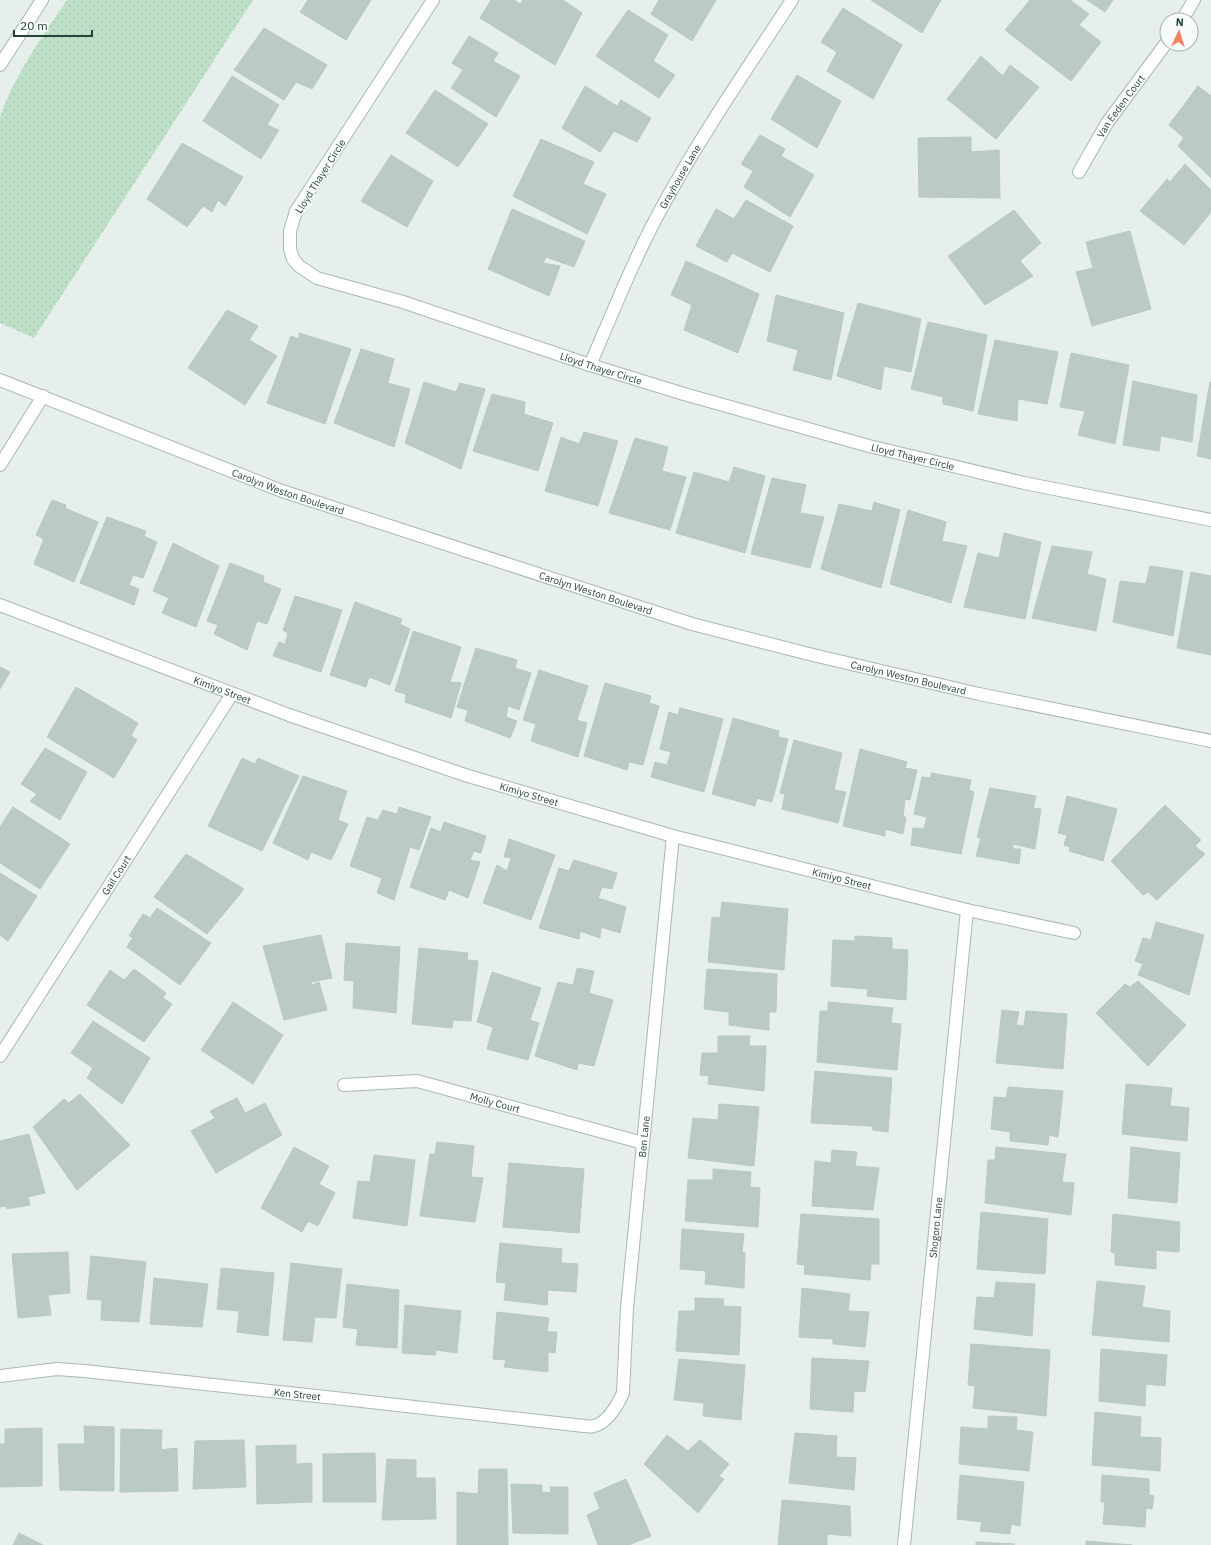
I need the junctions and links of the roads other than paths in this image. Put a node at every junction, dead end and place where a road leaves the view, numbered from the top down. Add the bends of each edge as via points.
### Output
1 (42, 0) edge
2 (432, 0) edge
3 (792, 0) edge
4 (1194, 0) edge
5 (1187, 12) edge
6 (1160, 52) edge
7 (0, 65) edge
8 (1079, 172) dead end
9 (590, 365) junction
10 (0, 380) edge
11 (43, 396) junction
12 (0, 465) edge
13 (1211, 520) edge
14 (0, 605) edge
15 (232, 694) junction
16 (1211, 741) edge
17 (673, 836) junction
18 (967, 910) junction
19 (1074, 933) dead end
20 (0, 1056) edge
21 (344, 1085) dead end
22 (643, 1142) junction
23 (0, 1376) edge
24 (594, 1426) joint
25 (904, 1545) edge

1 - 7 street
2 - 9 street, Lloyd Thayer Circle via 296,210 290,231 293,259 317,278 403,302
3 - 9 street, Grayhouse Lane via 665,200 634,263
4 - 5 street
6 - 8 street, Van Eeden Court via 1107,123
9 - 13 street, Lloyd Thayer Circle via 869,446 1024,483
10 - 11 street, Carolyn Weston Boulevard
11 - 12 street
11 - 16 street, Carolyn Weston Boulevard via 282,491 692,624 979,694
14 - 15 street, Kimiyo Street
15 - 17 street, Kimiyo Street via 468,776
15 - 20 street, Gail Court
17 - 18 street, Kimiyo Street
17 - 22 street, Ben Lane
18 - 19 street, Kimiyo Street
18 - 25 street, Shogoro Lane
21 - 22 street, Molly Court via 417,1082
22 - 24 street, Ben Lane via 626,1308 623,1393 618,1405 602,1423
23 - 24 street, Ken Street via 57,1370 84,1371

